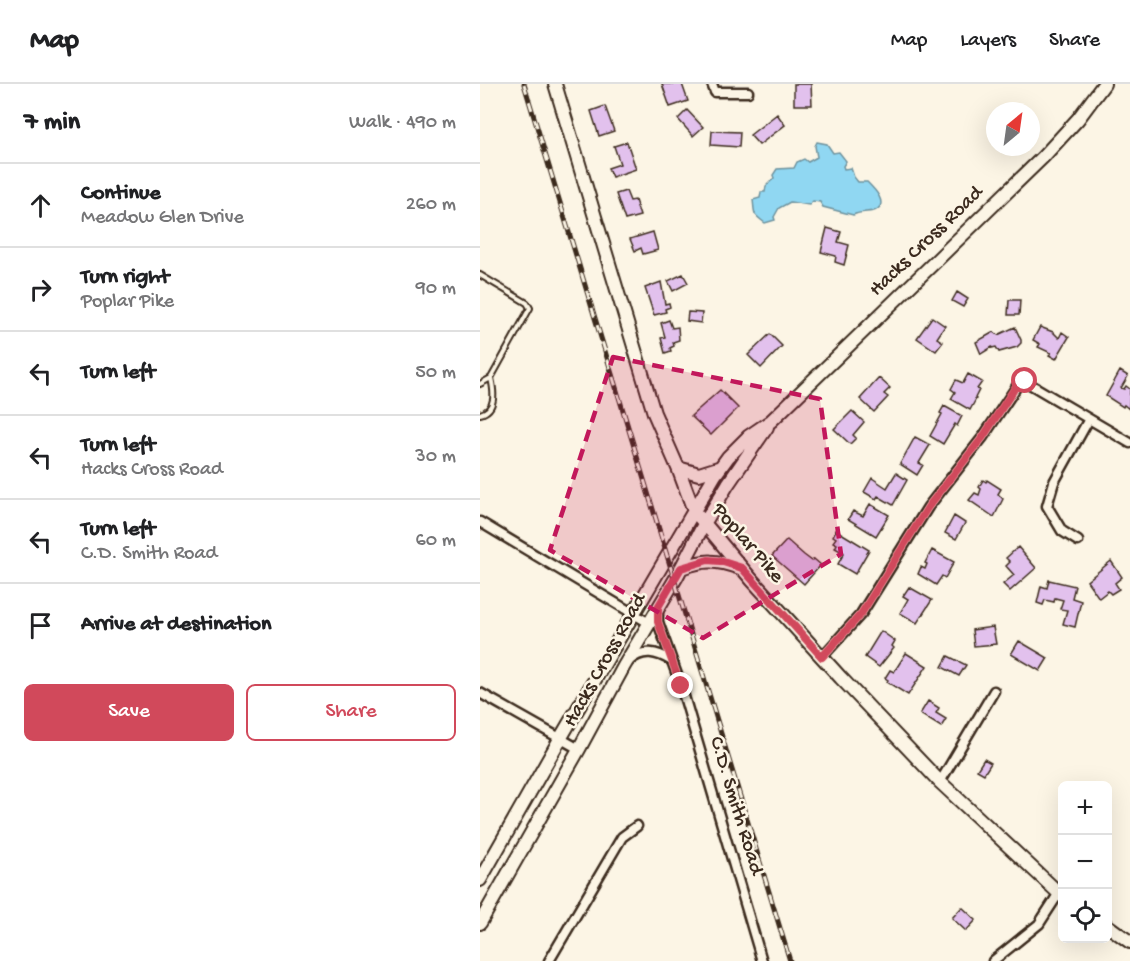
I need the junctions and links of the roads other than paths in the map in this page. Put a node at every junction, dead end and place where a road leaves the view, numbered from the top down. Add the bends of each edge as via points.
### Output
1 (555, 84) edge
2 (1104, 84) edge
3 (714, 88) edge
4 (748, 92) dead end
5 (480, 275) edge
6 (491, 378) junction
7 (480, 384) edge
8 (480, 414) edge
9 (1089, 419) junction
10 (771, 421) junction
11 (1130, 443) edge
12 (721, 467) junction
13 (678, 468) junction
14 (694, 511) junction
15 (480, 522) edge
16 (704, 524) junction
17 (1078, 541) dead end
18 (681, 568) junction
19 (742, 568) junction
20 (658, 607) junction
21 (633, 614) junction
22 (649, 623) junction
23 (822, 657) junction
24 (672, 661) junction
25 (624, 666) junction
26 (994, 691) dead end
27 (480, 693) edge
28 (560, 739) junction
29 (579, 749) junction
30 (940, 782) junction
31 (636, 826) dead end
32 (480, 880) edge
33 (1058, 891) edge
34 (1058, 898) edge
35 (480, 923) edge
36 (1112, 929) edge
37 (1130, 942) edge
38 (549, 961) edge
39 (762, 961) edge
40 (993, 961) edge

1 - 13 main road, Poplar Pike via 654,412
2 - 10 main road, Hacks Cross Road via 1043,157
3 - 4 street
5 - 6 lane via 530,308
6 - 7 lane
6 - 8 lane via 495,395 486,413
9 - 11 street
9 - 17 street via 1054,482 1047,506 1062,531
9 - 23 street via 1028,383 1018,383 983,437 928,507 861,614
10 - 12 main road, Hacks Cross Road via 748,436
10 - 16 main road, Hacks Cross Road
12 - 13 main road via 699,474
12 - 14 main road, Hacks Cross Road
13 - 14 main road, Poplar Pike
14 - 16 main road, Poplar Pike
14 - 21 main road, Hacks Cross Road
15 - 21 street
16 - 18 main road, Hacks Cross Road
16 - 19 main road, Poplar Pike
18 - 19 main road via 708,560
18 - 20 main road, Hacks Cross Road
19 - 23 main road, Poplar Pike
20 - 22 main road, Hacks Cross Road
20 - 24 street, C.D. Smith Road via 658,622
21 - 22 street
21 - 28 main road, Hacks Cross Road
22 - 25 main road, Hacks Cross Road
23 - 30 main road, Poplar Pike
24 - 25 street via 654,652 636,655
24 - 39 street, C.D. Smith Road
25 - 29 main road, Hacks Cross Road
26 - 30 street
27 - 28 street
28 - 29 street
28 - 32 main road, Hacks Cross Road
29 - 35 main road, Hacks Cross Road
30 - 33 main road, Poplar Pike
31 - 38 street via 622,837
34 - 40 street via 1039,924
36 - 37 main road

